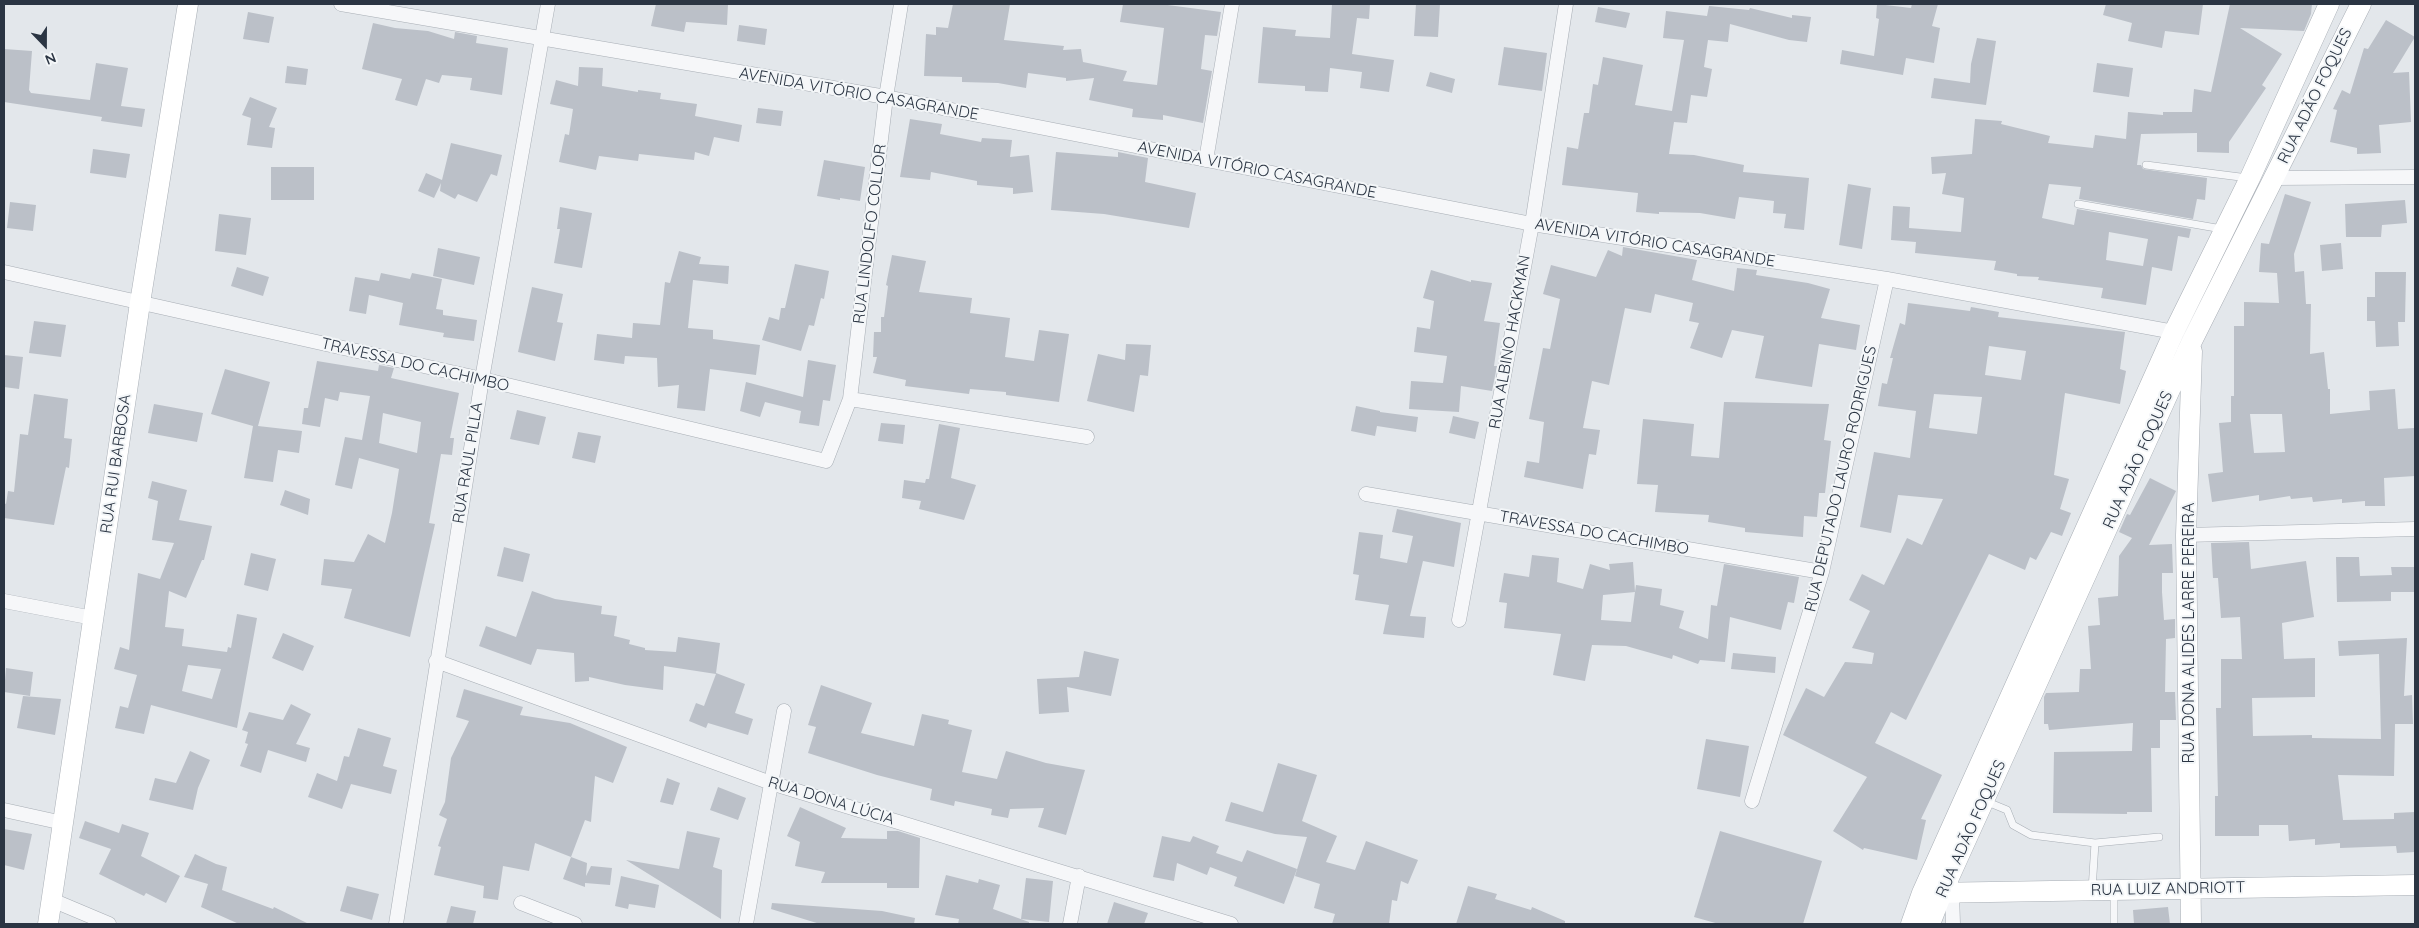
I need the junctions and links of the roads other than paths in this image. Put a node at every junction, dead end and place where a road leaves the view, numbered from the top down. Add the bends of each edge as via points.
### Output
1 (188, 4) edge
2 (341, 4) edge
3 (548, 4) edge
4 (900, 4) edge
5 (1232, 4) edge
6 (1566, 4) edge
7 (2329, 4) edge
8 (2361, 4) edge
9 (544, 38) junction
10 (886, 97) junction
11 (1206, 160) junction
12 (2146, 165) dead end
13 (2415, 177) edge
14 (2250, 178) junction
15 (2274, 178) junction
16 (2078, 204) dead end
17 (1532, 224) junction
18 (2225, 229) junction
19 (4, 272) edge
20 (1887, 279) junction
21 (140, 303) junction
22 (2174, 332) junction
23 (2192, 341) junction
24 (482, 379) junction
25 (850, 399) junction
26 (1087, 437) dead end
27 (826, 460) joint
28 (1366, 494) dead end
29 (1478, 514) junction
30 (2415, 529) edge
31 (2186, 535) junction
32 (1822, 572) junction
33 (4, 601) edge
34 (93, 618) junction
35 (1459, 620) dead end
36 (436, 661) junction
37 (784, 711) dead end
38 (771, 783) junction
39 (1984, 800) junction
40 (1752, 802) dead end
41 (4, 810) edge
42 (63, 823) junction
43 (2159, 837) dead end
44 (2095, 843) junction
45 (1079, 876) junction
46 (2415, 885) edge
47 (2192, 888) junction
48 (2092, 890) junction
49 (2114, 890) junction
50 (1922, 893) junction
51 (1947, 893) junction
52 (52, 900) junction
53 (521, 903) dead end
54 (48, 924) edge
55 (109, 924) edge
56 (396, 924) edge
57 (575, 924) edge
58 (746, 924) edge
59 (1070, 924) edge
60 (1231, 924) edge
61 (1911, 924) edge
62 (1930, 924) edge
63 (1953, 924) edge
64 (2114, 924) edge
65 (2192, 924) edge

1 - 21 main road, RUA RUI BARBOSA
2 - 9 street, AVENIDA VITÓRIO CASAGRANDE
3 - 9 street, RUA RAUL PILLA
4 - 10 street, RUA LINDOLFO COLLOR
5 - 11 street
6 - 17 street, RUA ALBINO HACKMAN
7 - 14 main road, RUA ADÃO FOQUES
8 - 15 main road, RUA ADÃO FOQUES
9 - 10 street, AVENIDA VITÓRIO CASAGRANDE
9 - 24 street, RUA RAUL PILLA
10 - 11 street, AVENIDA VITÓRIO CASAGRANDE
10 - 25 street, RUA LINDOLFO COLLOR
11 - 17 street, AVENIDA VITÓRIO CASAGRANDE
12 - 14 lane
13 - 15 street
14 - 18 main road, RUA ADÃO FOQUES
15 - 23 main road, RUA ADÃO FOQUES
16 - 18 lane
17 - 20 street, AVENIDA VITÓRIO CASAGRANDE
17 - 29 street, RUA ALBINO HACKMAN
18 - 22 main road, RUA ADÃO FOQUES
19 - 21 street, TRAVESSA DO CACHIMBO
20 - 22 street, AVENIDA VITÓRIO CASAGRANDE
20 - 32 street, RUA DEPUTADO LAURO RODRIGUES
21 - 24 street, TRAVESSA DO CACHIMBO
21 - 34 main road, RUA RUI BARBOSA
22 - 50 main road, RUA ADÃO FOQUES
23 - 31 main road, RUA DONA ALIDES LARRE PEREIRA
23 - 39 main road, RUA ADÃO FOQUES
24 - 27 street, TRAVESSA DO CACHIMBO
24 - 36 street, RUA RAUL PILLA
25 - 26 street
25 - 27 street, RUA LINDOLFO COLLOR
28 - 29 street, TRAVESSA DO CACHIMBO
29 - 32 street, TRAVESSA DO CACHIMBO
29 - 35 street, RUA ALBINO HACKMAN
30 - 31 street
31 - 47 main road, RUA DONA ALIDES LARRE PEREIRA
32 - 40 street, RUA DEPUTADO LAURO RODRIGUES
33 - 34 street
34 - 42 main road, RUA RUI BARBOSA
36 - 38 street, RUA DONA LÚCIA
36 - 56 street, RUA RAUL PILLA
37 - 38 street
38 - 45 street, RUA DONA LÚCIA
38 - 58 street
39 - 44 lane via 2007,810 2013,825 2031,836
39 - 51 main road, RUA ADÃO FOQUES
41 - 42 street
42 - 52 main road, RUA RUI BARBOSA
43 - 44 lane
44 - 48 lane
45 - 59 street
45 - 60 street, RUA DONA LÚCIA
46 - 47 main road, RUA LUIZ ANDRIOTT
47 - 49 main road, RUA LUIZ ANDRIOTT
47 - 65 main road, RUA DONA ALIDES LARRE PEREIRA
48 - 49 main road, RUA LUIZ ANDRIOTT
48 - 51 main road, RUA LUIZ ANDRIOTT
49 - 64 lane
50 - 51 main road, RUA LUIZ ANDRIOTT
50 - 61 main road, RUA ADÃO FOQUES
51 - 62 main road, RUA ADÃO FOQUES
51 - 63 street
52 - 54 main road, RUA RUI BARBOSA
52 - 55 street
53 - 57 street

